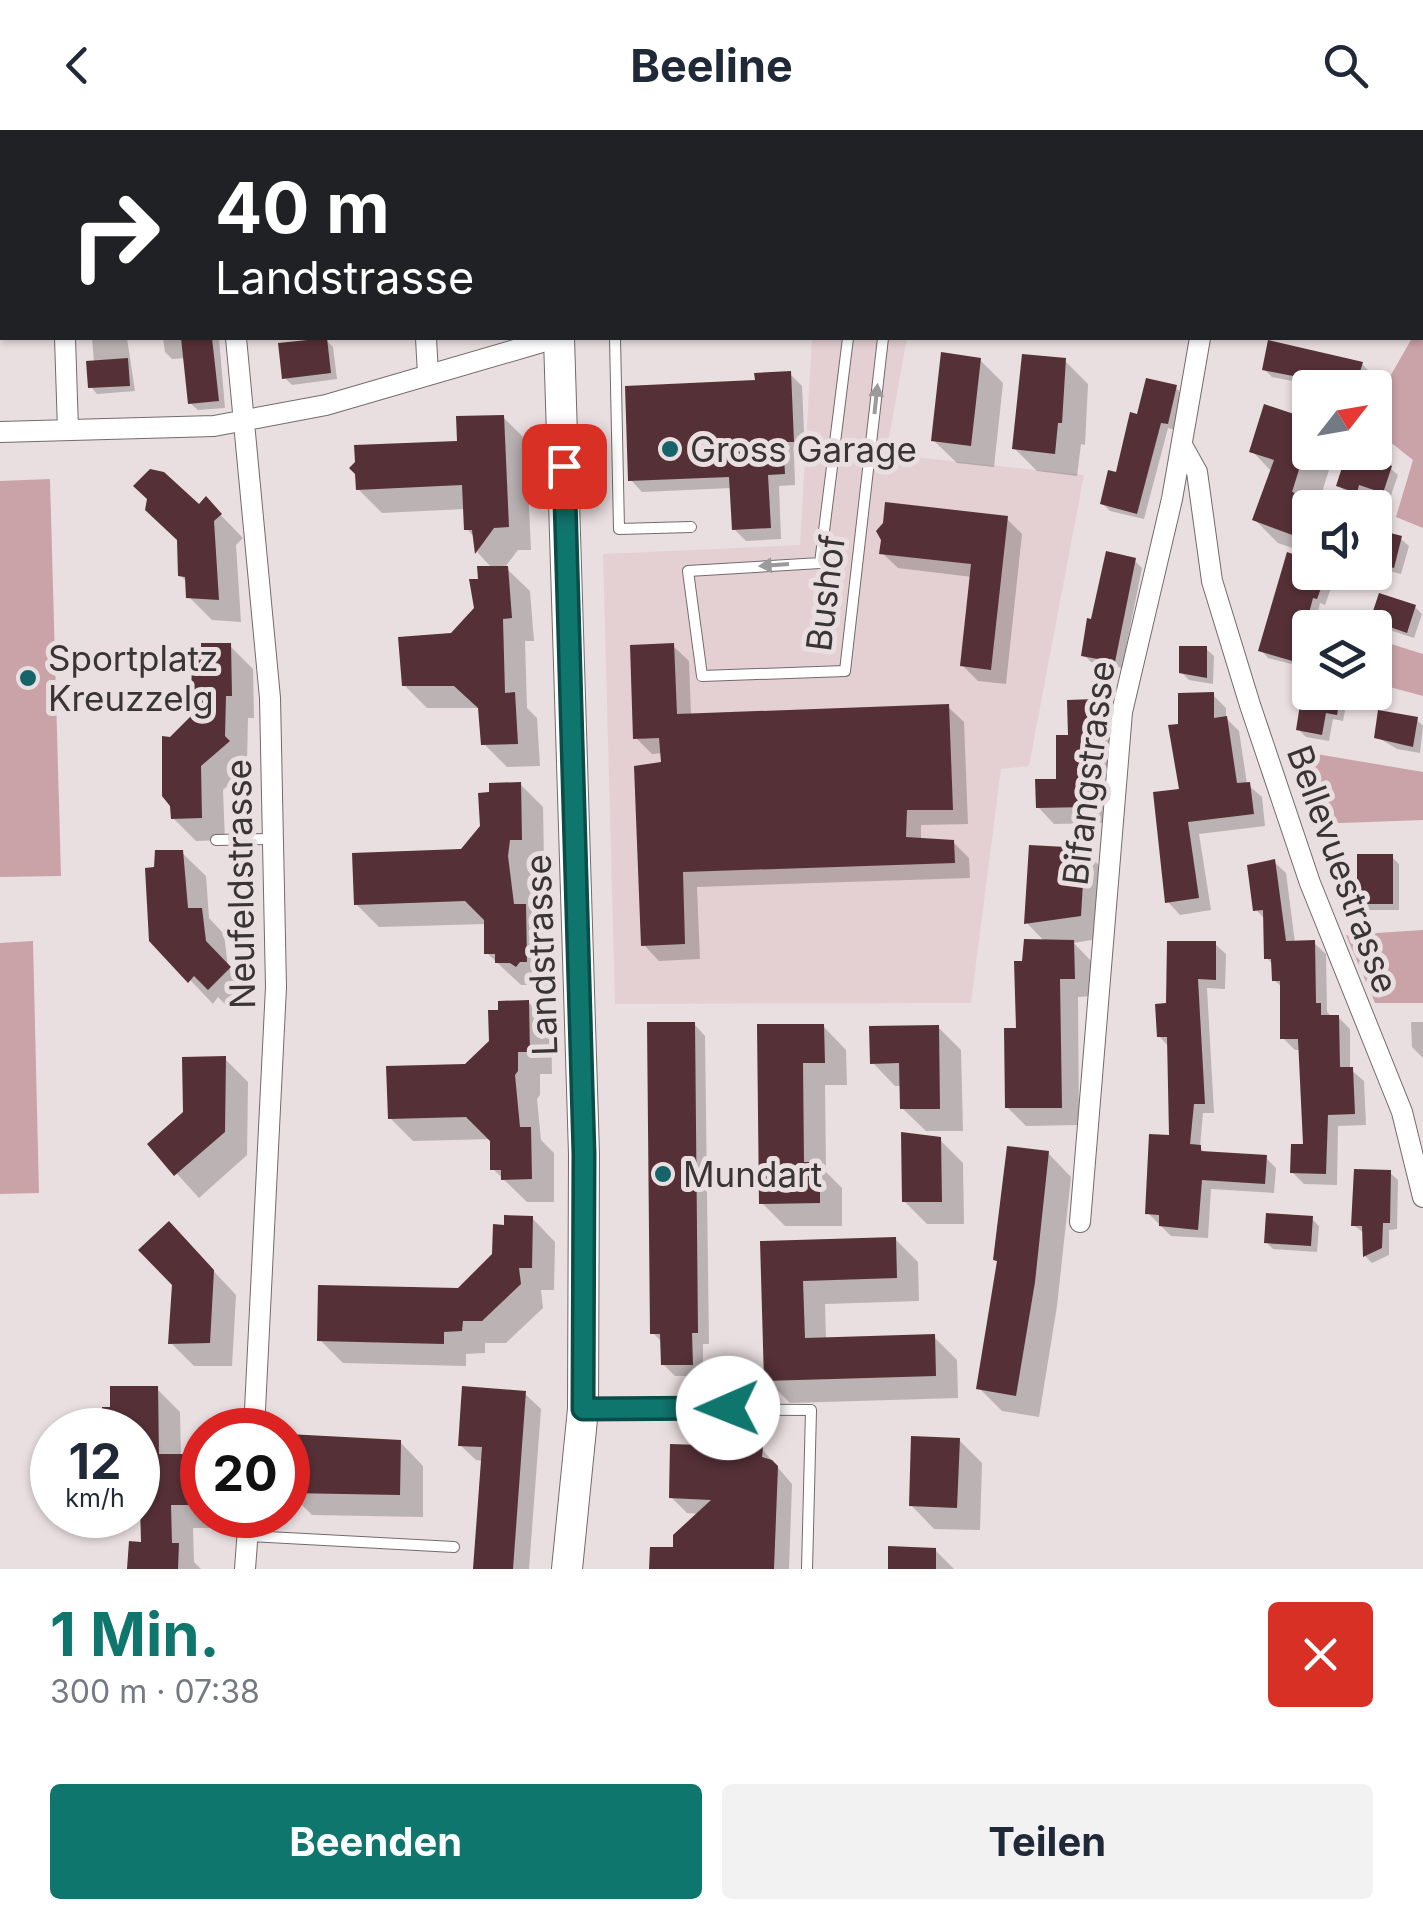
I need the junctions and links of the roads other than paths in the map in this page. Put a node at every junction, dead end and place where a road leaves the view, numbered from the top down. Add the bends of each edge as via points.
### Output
1 (65, 340) edge
2 (236, 340) edge
3 (426, 340) edge
4 (551, 340) edge
5 (558, 340) edge
6 (615, 340) edge
7 (848, 340) edge
8 (882, 340) edge
9 (1200, 340) edge
10 (428, 375) junction
11 (244, 420) junction
12 (68, 430) junction
13 (0, 432) edge
14 (1182, 445) junction
15 (691, 527) dead end
16 (273, 839) junction
17 (216, 840) dead end
18 (1423, 1197) edge
19 (1080, 1222) dead end
20 (255, 1408) edge
21 (583, 1409) junction
22 (310, 1532) edge
23 (248, 1538) edge
24 (454, 1547) dead end
25 (245, 1569) edge
26 (568, 1569) edge
27 (807, 1569) edge

1 - 12 street
2 - 11 street, Neufeldstrasse
3 - 10 street
4 - 10 street
5 - 21 main road, Landstrasse via 583,1096
6 - 15 lane via 619,529
7 -> 8 lane, Bushof via 820,562 688,571 702,676 845,670
9 - 14 street, Bifangstrasse
10 - 11 street
11 - 12 street
11 - 16 street, Neufeldstrasse via 270,698
12 - 13 street
14 - 18 street, Bellevuestrasse via 1197,472 1212,581 1250,705 1310,883 1402,1112
14 - 19 street, Bifangstrasse via 1122,712
16 - 17 lane
16 - 20 street, Neufeldstrasse via 276,987
21 - 26 main road, Landstrasse
21 - 27 lane via 811,1410
22 - 24 lane
23 - 25 street

